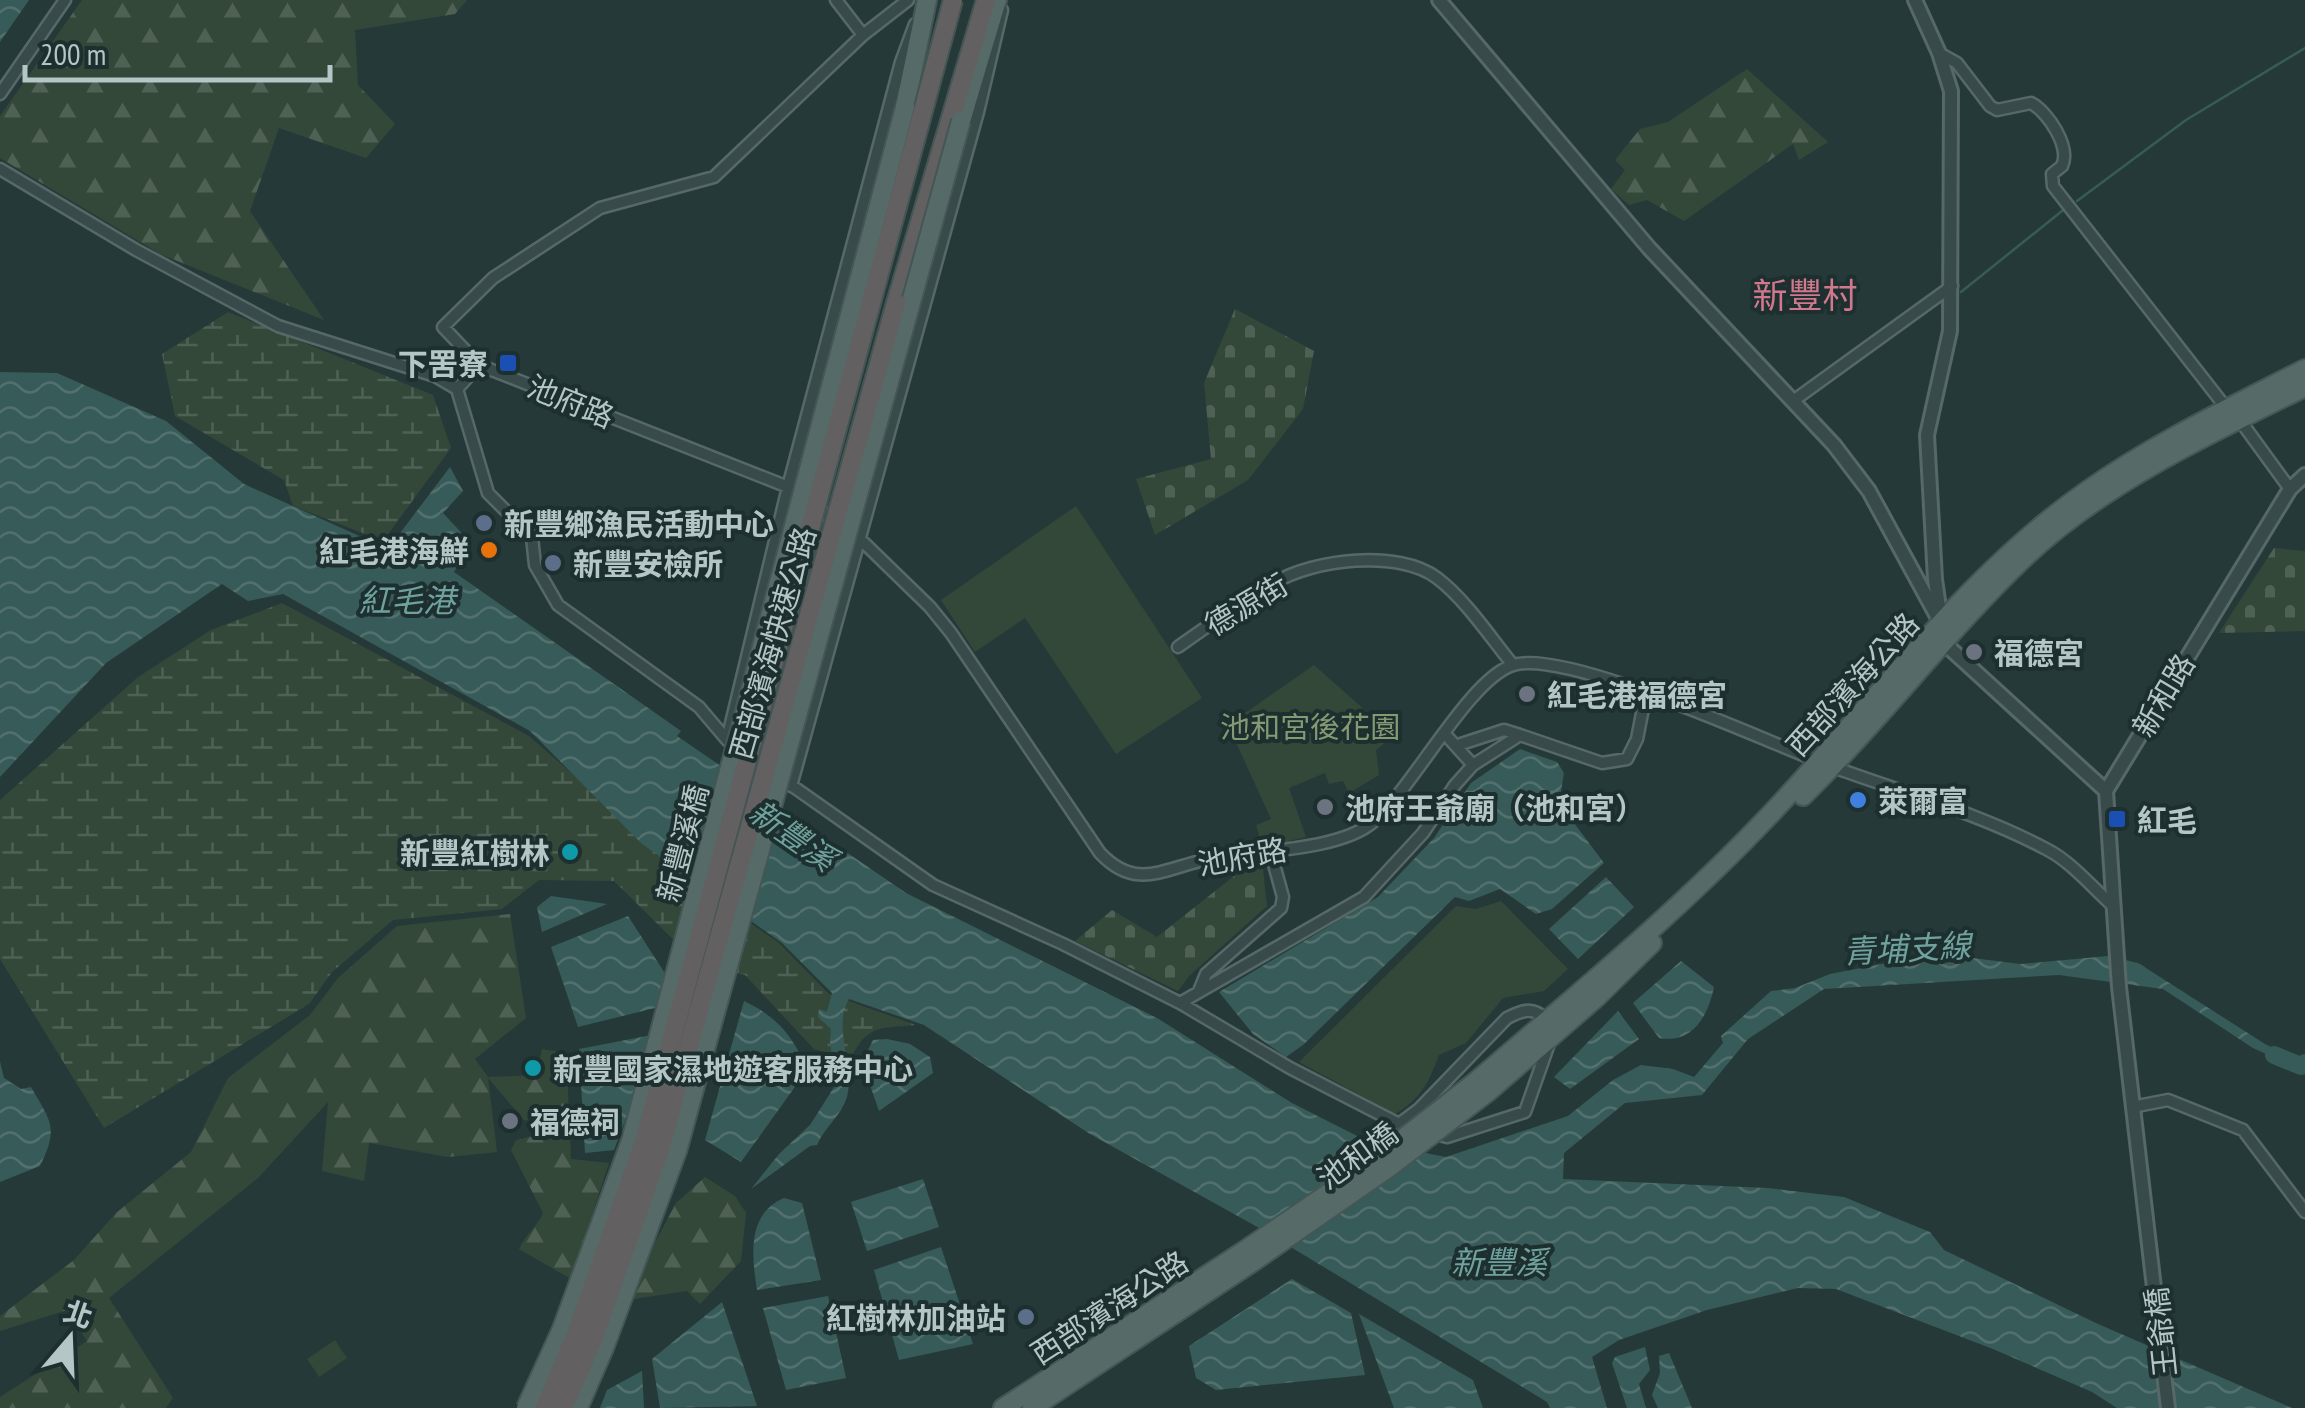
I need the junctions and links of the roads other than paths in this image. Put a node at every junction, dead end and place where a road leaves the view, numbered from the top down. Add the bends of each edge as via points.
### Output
1 (65, 0) edge
2 (836, 0) edge
3 (908, 0) edge
4 (926, 0) edge
5 (953, 0) edge
6 (973, 0) edge
7 (986, 0) edge
8 (1000, 0) edge
9 (1439, 0) edge
10 (1914, 0) edge
11 (862, 35) junction
12 (1939, 53) junction
13 (0, 94) edge
14 (0, 169) edge
15 (1952, 286) junction
16 (896, 302) junction
17 (479, 365) junction
18 (2305, 369) edge
19 (2305, 387) edge
20 (456, 389) junction
21 (1792, 401) junction
22 (2233, 414) junction
23 (2305, 475) edge
24 (788, 487) junction
25 (2290, 490) junction
26 (860, 539) junction
27 (1943, 634) junction
28 (1178, 647) dead end
29 (1514, 665) junction
30 (1646, 693) junction
31 (737, 702) junction
32 (810, 724) junction
33 (1444, 733) junction
34 (1520, 735) junction
35 (727, 740) junction
36 (1458, 746) junction
37 (1826, 764) junction
38 (1474, 766) junction
39 (791, 786) junction
40 (2106, 790) junction
41 (1270, 850) junction
42 (2111, 904) junction
43 (1200, 991) junction
44 (1180, 1003) junction
45 (1550, 1028) junction
46 (1482, 1087) joint
47 (2132, 1108) junction
48 (1419, 1109) junction
49 (1399, 1124) junction
50 (1428, 1132) junction
51 (2305, 1212) edge
52 (1249, 1256) junction
53 (526, 1408) edge
54 (545, 1408) edge
55 (563, 1408) edge
56 (578, 1408) edge
57 (1003, 1408) edge
58 (1032, 1408) edge
59 (2168, 1408) edge

1 - 13 street
2 - 11 street
3 - 11 street
4 - 24 street via 900,62
4 - 53 main road, 新豐溪橋, bridge via 904,107 630,1140
5 - 54 highway, 西部濱海快速公路, bridge via 644,1142
6 - 16 highway, 西部濱海快速公路
7 - 16 highway
8 - 26 street via 978,112
8 - 56 main road, bridge via 677,1151
9 - 21 street via 1649,248
10 - 12 street
11 - 17 street via 714,177 600,208 493,278 443,327
12 - 15 street via 1950,92
12 - 22 street via 1957,63 1997,110 2030,103 2044,112 2065,152 2053,186
14 - 20 street via 278,326 435,376
15 - 21 street
15 - 27 street via 1950,331 1928,435
16 - 55 highway, 西部濱海快速公路, bridge via 660,1149
17 - 20 street
17 - 24 street, 池府路
18 - 22 main road, 西部濱海公路
19 - 22 main road, 西部濱海公路
20 - 35 street via 488,493 532,536 535,565 558,605 699,706
21 - 27 street via 1869,491
22 - 25 street
22 - 27 main road, 西部濱海公路 via 2083,512
23 - 25 street, 新和路
24 - 26 street, 池府路
24 - 31 street
25 - 40 street, 新和路
26 - 32 street
26 - 41 street, 池府路 via 951,634 1113,866 1142,875
27 - 37 main road, 西部濱海公路
27 - 40 street
28 - 29 street, 德源街 via 1277,580 1380,560 1433,575
29 - 30 street via 1546,664
29 - 33 street, 池府路 via 1486,682
30 - 34 street via 1627,759 1602,763
30 - 37 street
31 - 32 street
31 - 35 street
32 - 39 street
33 - 36 street
33 - 41 street, 池府路 via 1371,824 1328,842
34 - 36 street via 1504,730
34 - 38 street
35 - 39 street
36 - 38 street
37 - 42 street via 1977,817 2053,852
37 - 45 main road, 西部濱海公路 via 1597,997
38 - 43 street via 1364,896
39 - 44 street via 933,886
40 - 42 street
41 - 43 street via 1281,908 1206,974
42 - 47 street
43 - 44 street
44 - 49 street
45 - 46 main road, 西部濱海公路
45 - 48 street via 1538,1012 1507,1018
45 - 50 street via 1525,1112 1446,1137
46 - 52 main road, 池和橋, bridge
47 - 51 street via 2168,1100 2243,1130
47 - 59 street, 王爺橋
48 - 49 street
48 - 50 street
49 - 50 street
52 - 57 main road, 西部濱海公路
52 - 58 main road, 西部濱海公路

